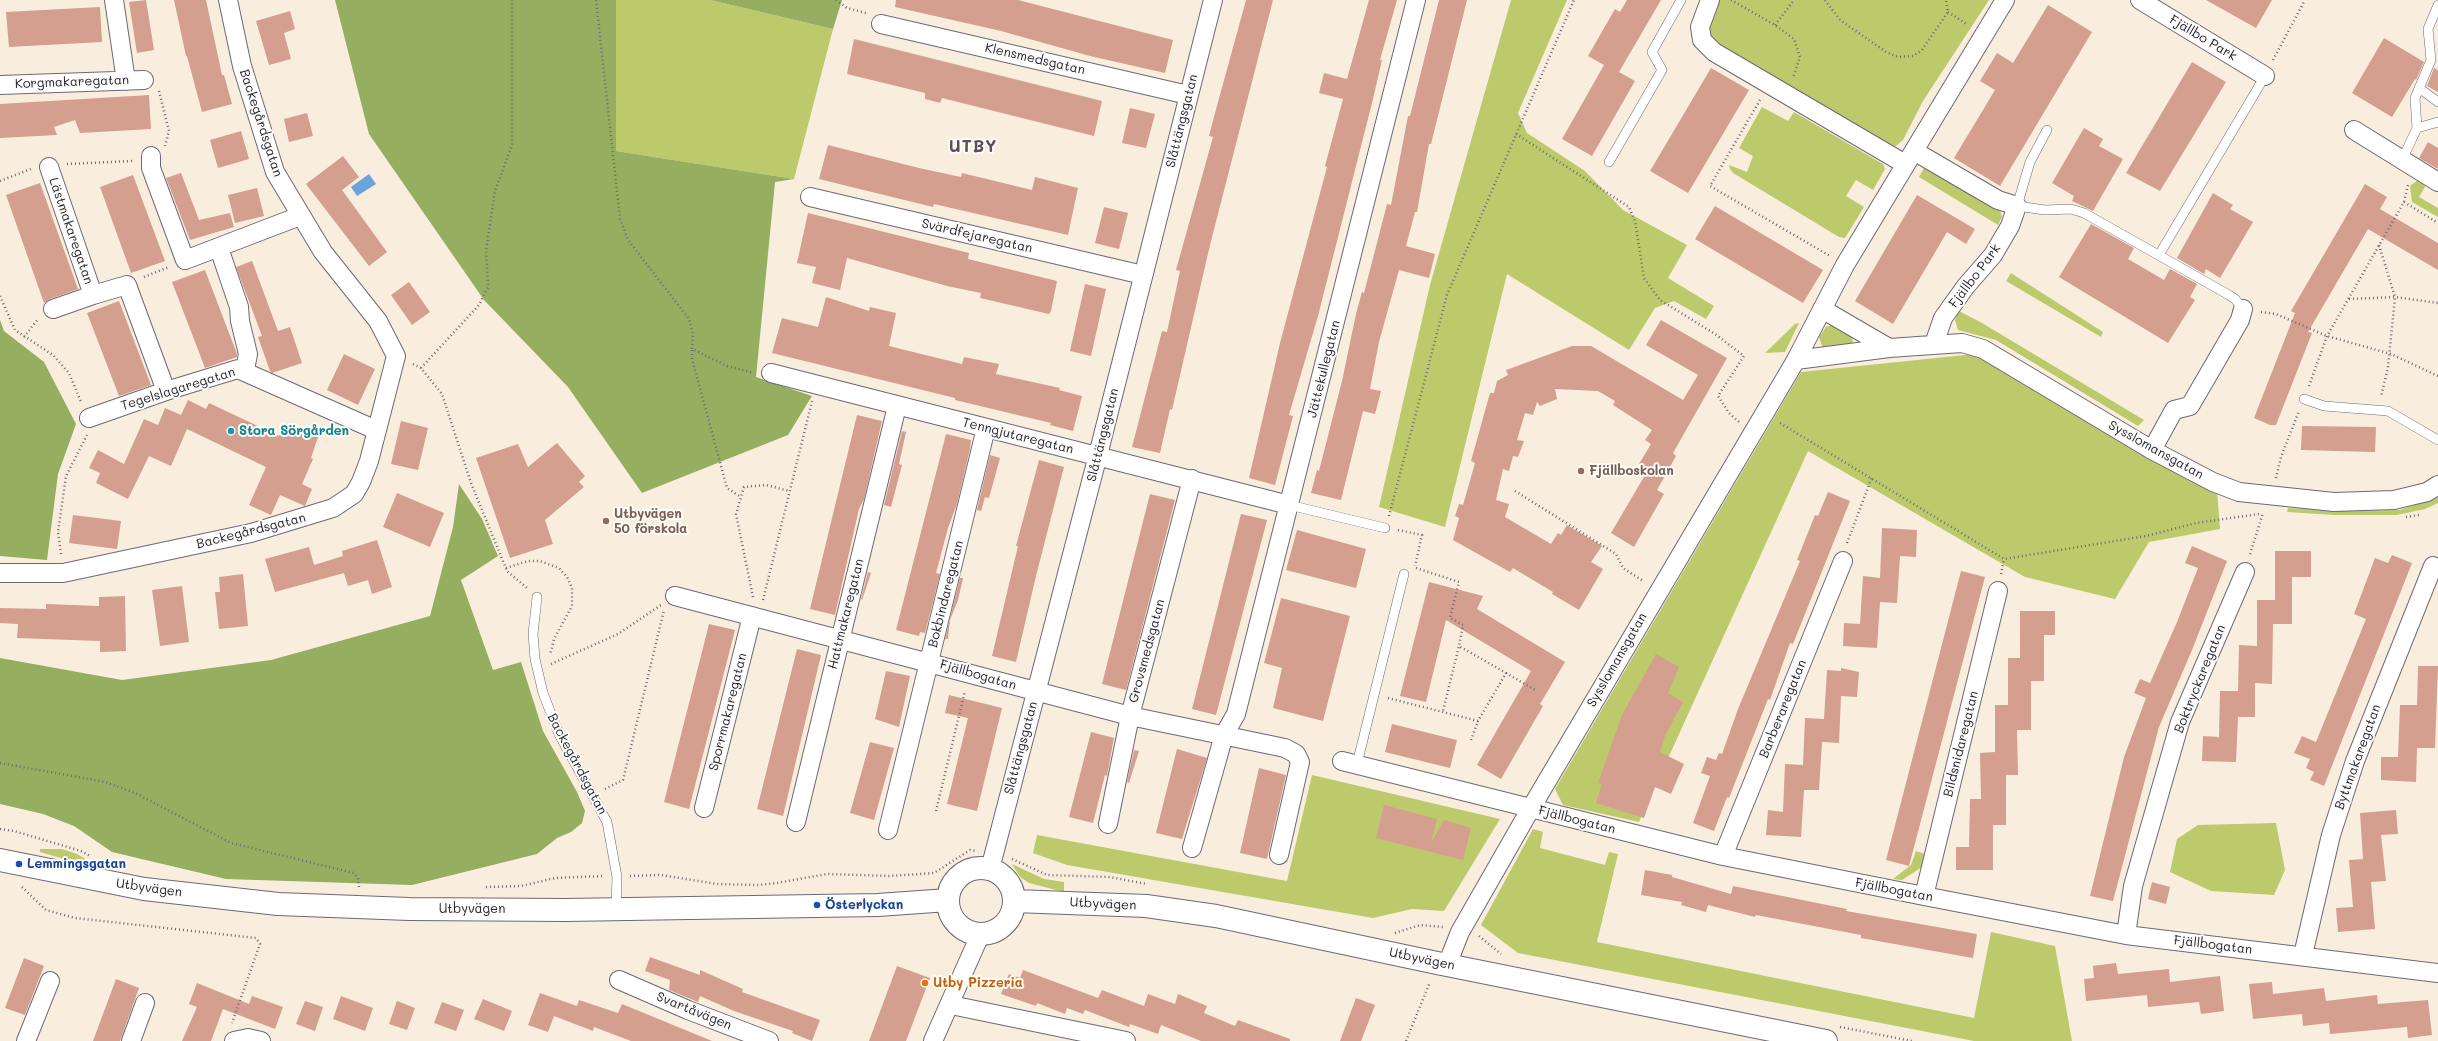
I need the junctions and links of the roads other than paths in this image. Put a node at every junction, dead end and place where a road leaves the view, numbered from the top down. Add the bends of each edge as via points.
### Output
1 (114, 0) edge
2 (228, 0) edge
3 (1213, 0) edge
4 (1416, 0) edge
5 (1681, 0) edge
6 (1710, 0) edge
7 (2005, 0) edge
8 (2140, 0) edge
9 (2438, 5) edge
10 (881, 24) road end
11 (2265, 76) joint
12 (0, 85) edge
13 (2419, 88) junction
14 (1188, 95) junction
15 (2438, 102) edge
16 (2438, 122) edge
17 (2417, 128) junction
18 (2047, 130) dead end
19 (2354, 130) dead end
20 (151, 156) road end
21 (1909, 157) junction
22 (1609, 162) dead end
23 (2407, 163) junction
24 (49, 167) road end
25 (2438, 182) edge
26 (810, 198) dead end
27 (2017, 206) junction
28 (300, 216) junction
29 (219, 248) junction
30 (2159, 255) junction
31 (1143, 276) junction
32 (93, 295) junction
33 (53, 309) dead end
34 (1822, 309) junction
35 (2243, 310) joint
36 (1934, 344) junction
37 (1889, 348) junction
38 (1796, 360) junction
39 (245, 370) junction
40 (771, 373) road end
41 (166, 391) junction
42 (2304, 399) road end
43 (897, 406) junction
44 (89, 418) road end
45 (986, 428) junction
46 (376, 430) junction
47 (2438, 440) edge
48 (2152, 450) junction
49 (1098, 455) junction
50 (1192, 479) junction
51 (2438, 485) edge
52 (1290, 505) junction
53 (1385, 528) road end
54 (1843, 561) road end
55 (2433, 566) dead end
56 (2245, 572) road end
57 (0, 573) edge
58 (1404, 574) road end
59 (1998, 591) dead end
60 (537, 597) road end
61 (671, 599) road end
62 (757, 614) junction
63 (840, 639) junction
64 (929, 662) junction
65 (1037, 692) junction
66 (1130, 716) junction
67 (1224, 735) junction
68 (1350, 762) joint
69 (704, 808) dead end
70 (1531, 808) junction
71 (796, 822) dead end
72 (1108, 824) dead end
73 (888, 830) dead end
74 (1192, 848) dead end
75 (1279, 855) dead end
76 (1723, 856) junction
77 (0, 860) edge
78 (990, 869) junction
79 (1924, 896) junction
80 (948, 900) junction
81 (1015, 901) junction
82 (616, 908) junction
83 (2126, 934) junction
84 (980, 935) junction
85 (2303, 955) junction
86 (1442, 964) junction
87 (2438, 973) edge
88 (619, 980) dead end
89 (50, 981) dead end
90 (145, 1003) dead end
91 (951, 1005) junction
92 (26, 1041) edge
93 (130, 1041) edge
94 (234, 1041) edge
95 (261, 1041) edge
96 (769, 1041) edge
97 (933, 1041) edge
98 (1122, 1041) edge
99 (1826, 1041) edge

1 - 12 street, Korgmakaregatan via 135,80
2 - 28 street, Backegårdsgatan via 256,118 275,172
3 - 14 street, Slåttängsgatan
4 - 52 street, Jättekullegatan
5 - 22 lane via 1652,52 1662,70
6 - 21 street via 1700,27 1702,40 1714,52 1784,93
7 - 21 street
8 - 11 street, Fjällbo Park
9 - 13 lane via 2428,29 2431,60
10 - 14 street, Klensmedsgatan
11 - 30 lane
13 - 15 lane
13 - 17 lane via 2415,98
14 - 31 street, Slåttängsgatan
16 - 17 lane
17 - 23 lane
18 - 27 lane via 2030,162
19 - 23 street
20 - 29 street via 151,168 185,260
21 - 27 street via 1998,200
21 - 34 street, Sysslomansgatan
23 - 25 street
24 - 32 street, Lästmakaregatan
26 - 31 street, Svärdfejaregatan
27 - 30 lane via 2084,212
27 - 36 street, Fjällbo Park via 2010,226 1993,255 1943,318
28 - 29 street
28 - 46 street, Backegårdsgatan via 323,252 378,321 396,356
29 - 39 street via 240,307 240,321 248,354
30 - 35 lane via 2235,299
31 - 49 street, Slåttängsgatan
32 - 33 street, Lästmakaregatan
32 - 41 street, Lästmakaregatan via 127,285
34 - 37 street
34 - 38 street, Sysslomansgatan
35 - 48 street via 2240,320 2190,406 2174,410
36 - 37 street, Sysslomansgatan
36 - 48 street, Sysslomansgatan via 1962,343 1983,348
37 - 38 street, Sysslomansgatan
38 - 70 street, Sysslomansgatan
39 - 41 street, Tegelslagaregatan via 229,371
39 - 46 street, Tegelslagaregatan
40 - 43 street, Tenngjutaregatan
41 - 44 street, Tegelslagaregatan
42 - 47 lane via 2324,406 2393,413
43 - 45 street, Tenngjutaregatan
43 - 63 street, Hattmakaregatan
45 - 49 street, Tenngjutaregatan
45 - 64 street, Bokbindaregatan
46 - 57 street, Backegårdsgatan via 361,482 354,494 333,508 251,533 63,572
48 - 51 street, Sysslomansgatan via 2213,482 2265,505 2394,500 2427,492
49 - 50 street, Tenngjutaregatan
49 - 65 street, Slåttängsgatan
50 - 52 street, Tenngjutaregatan
50 - 66 street, Grovsmedsgatan
52 - 53 lane
52 - 67 street, Jättekullegatan via 1236,714
54 - 76 street, Barberaregatan
55 - 85 street, Byttmakaregatan via 2355,761 2331,835
56 - 83 street, Boktryckaregatan via 2180,722 2133,886
58 - 68 lane, Fjällbogatan via 1374,694
59 - 79 street, Bildsnidaregatan
60 - 82 lane, Backegårdsgatan via 533,634 535,659 543,693 559,734 607,822 616,877
61 - 62 street, Fjällbogatan
62 - 63 street, Fjällbogatan
62 - 69 street, Sporrmakaregatan
63 - 64 street, Fjällbogatan
63 - 71 street, Hattmakaregatan
64 - 65 street, Fjällbogatan
64 - 73 street, Bokbindaregatan
65 - 66 street, Fjällbogatan
65 - 78 street, Slåttängsgatan
66 - 67 street, Fjällbogatan
66 - 72 street, Grovsmedsgatan
67 - 74 street, Jättekullegatan
67 - 75 street, Fjällbogatan via 1286,748 1296,754 1300,762
68 - 70 street, Fjällbogatan
70 - 76 street, Fjällbogatan
70 - 86 street, Sysslomansgatan
76 - 79 street, Fjällbogatan
77 - 82 street, Utbyvägen via 144,889 278,904 409,909
78 - 80 street via 975,868 962,874 952,885
78 - 81 street via 1006,878
79 - 83 street, Fjällbogatan
80 - 82 street, Utbyvägen via 878,905
80 - 84 street via 950,914 959,927
81 - 84 street via 1012,916 1007,923 995,932
81 - 86 street, Utbyvägen via 1146,906 1216,916
83 - 85 street, Fjällbogatan
84 - 91 street
85 - 87 street, Fjällbogatan
86 - 99 street, Utbyvägen
88 - 96 street, Svartåvägen
89 - 92 street
90 - 93 street
91 - 97 street
91 - 98 street
94 - 95 street via 248,1038

